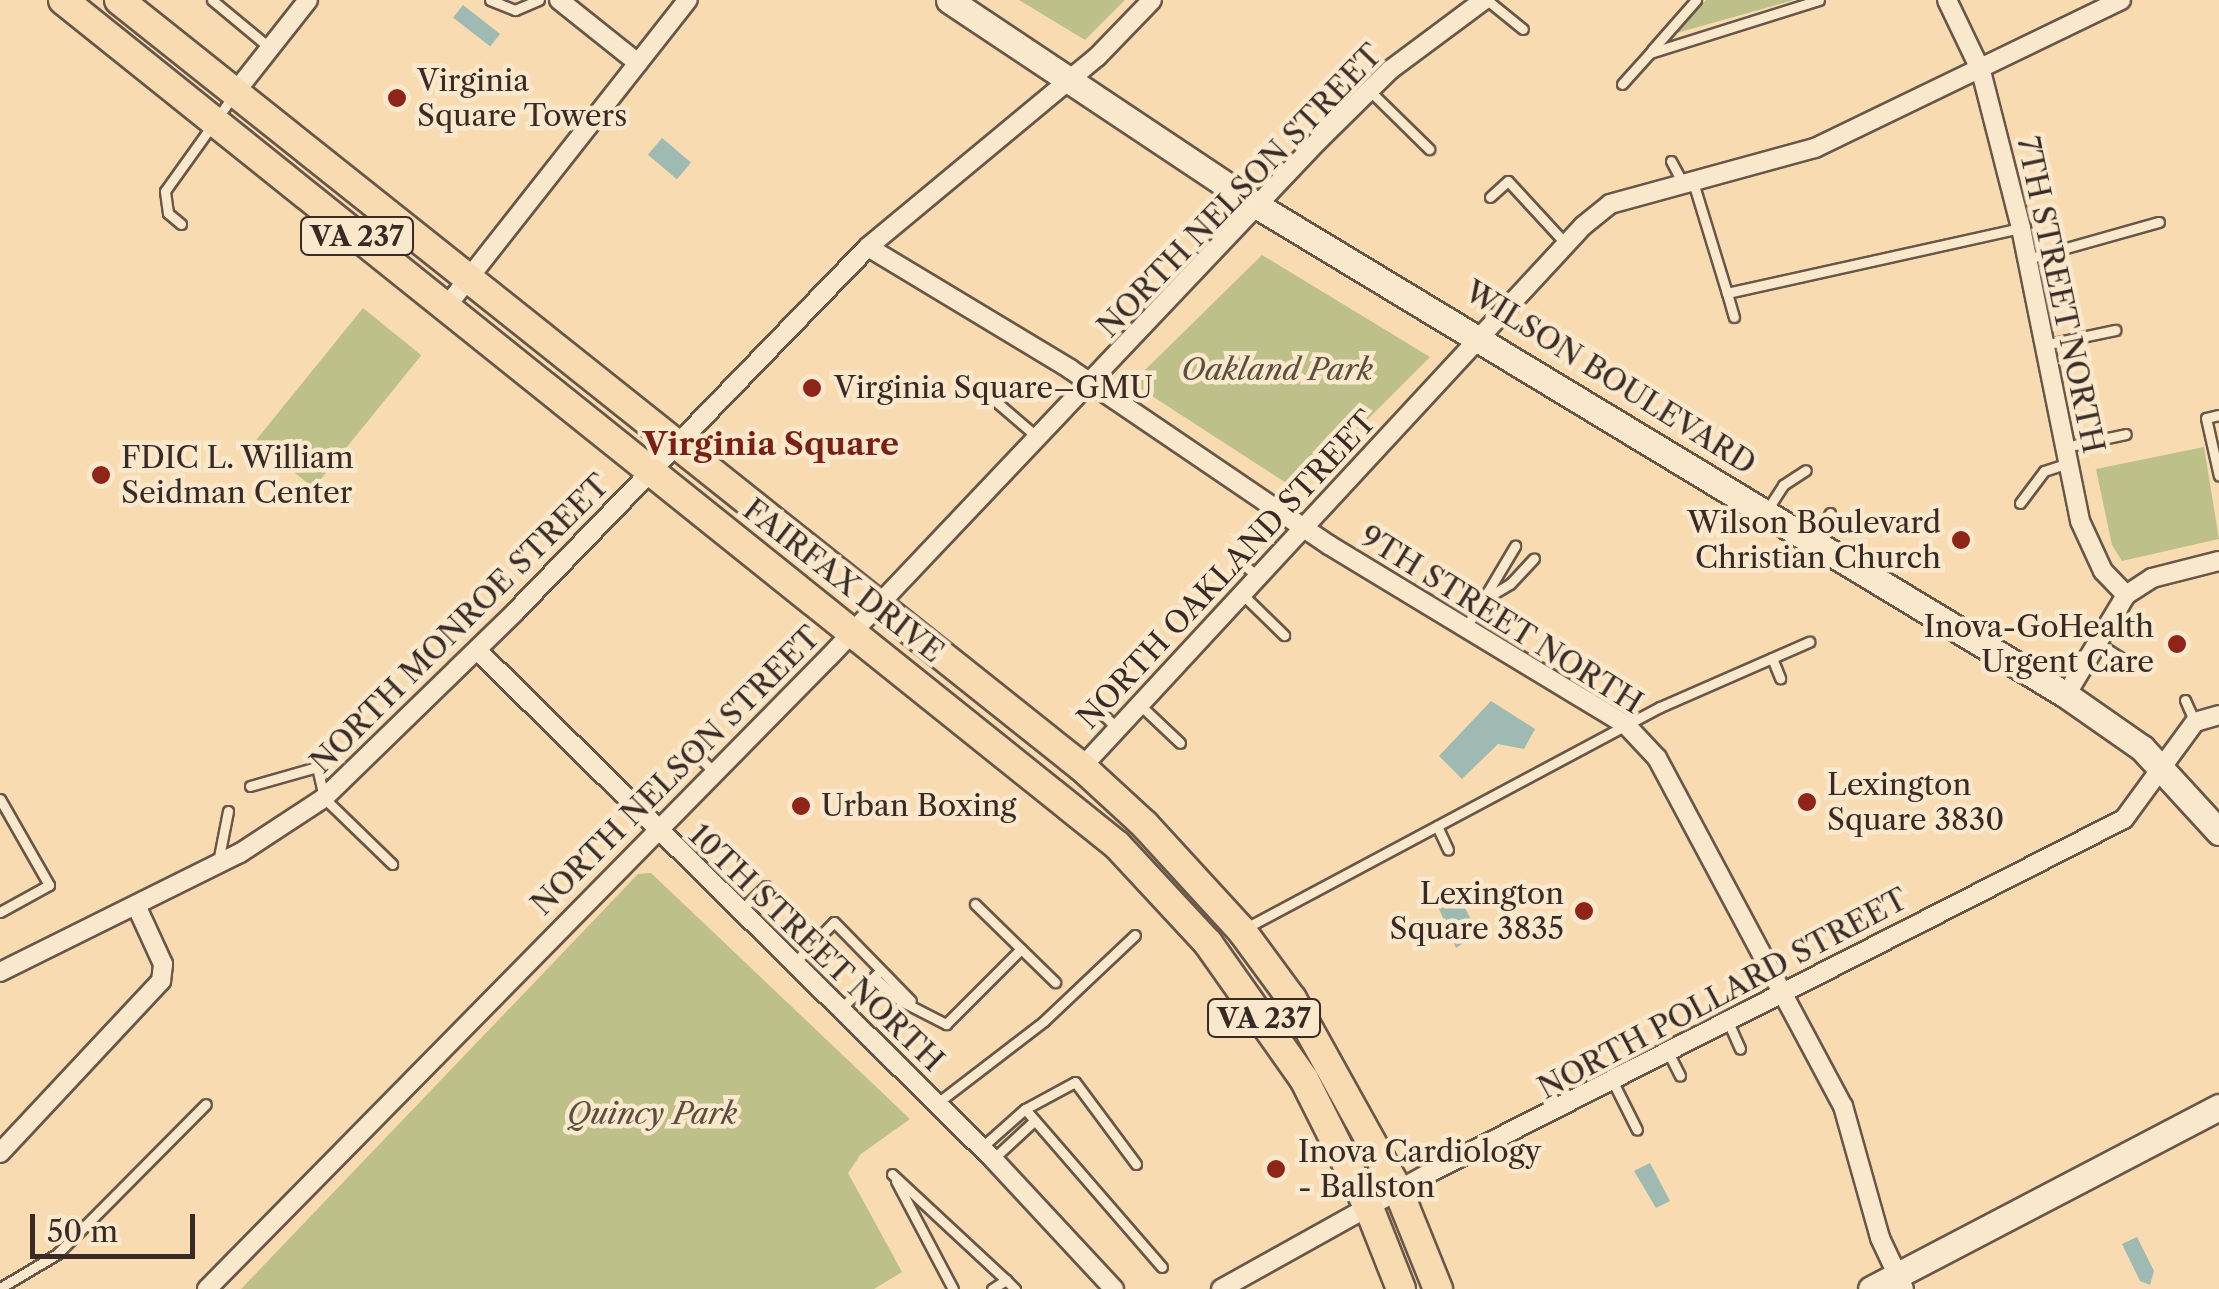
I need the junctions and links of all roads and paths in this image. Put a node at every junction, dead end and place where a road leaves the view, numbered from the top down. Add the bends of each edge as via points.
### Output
1 (63, 0) edge
2 (119, 0) edge
3 (212, 0) edge
4 (308, 0) edge
5 (490, 0) edge
6 (538, 0) edge
7 (559, 0) edge
8 (688, 0) edge
9 (949, 0) edge
10 (1152, 0) edge
11 (1486, 0) edge
12 (1696, 0) edge
13 (1819, 0) edge
14 (1947, 0) edge
15 (2122, 0) edge
16 (1523, 29) dead end
17 (270, 48) junction
18 (1650, 53) junction
19 (638, 63) junction
20 (1981, 72) junction
21 (1064, 81) junction
22 (1622, 84) dead end
23 (1369, 90) junction
24 (233, 95) junction
25 (214, 124) junction
26 (1430, 148) dead end
27 (1671, 161) dead end
28 (1687, 182) junction
29 (1490, 198) dead end
30 (1261, 208) junction
31 (2159, 222) dead end
32 (181, 224) dead end
33 (2021, 228) junction
34 (1566, 244) junction
35 (868, 248) junction
36 (2027, 259) junction
37 (466, 280) junction
38 (1770, 285) junction
39 (1727, 293) junction
40 (1774, 299) dead end
41 (446, 307) junction
42 (1734, 317) dead end
43 (2115, 330) dead end
44 (1480, 338) junction
45 (2044, 345) junction
46 (1093, 384) junction
47 (993, 399) dead end
48 (2219, 415) edge
49 (2126, 434) dead end
50 (1040, 439) junction
51 (674, 446) junction
52 (2067, 455) junction
53 (1806, 470) dead end
54 (651, 471) junction
55 (980, 471) dead end
56 (2219, 476) edge
57 (995, 485) junction
58 (2020, 504) dead end
59 (1766, 512) junction
60 (1830, 512) dead end
61 (1306, 525) junction
62 (1813, 541) junction
63 (1515, 546) dead end
64 (1534, 558) dead end
65 (2219, 561) edge
66 (1242, 563) dead end
67 (1258, 577) junction
68 (1242, 594) junction
69 (2126, 595) junction
70 (1483, 600) junction
71 (877, 605) junction
72 (1467, 625) junction
73 (854, 630) junction
74 (1284, 636) dead end
75 (1809, 642) dead end
76 (2098, 643) junction
77 (478, 650) junction
78 (1772, 658) junction
79 (2126, 661) dead end
80 (1780, 678) dead end
81 (2066, 695) junction
82 (2185, 700) dead end
83 (1090, 702) dead end
84 (1140, 705) junction
85 (2219, 715) edge
86 (2196, 722) junction
87 (1626, 725) junction
88 (1118, 729) junction
89 (1180, 743) dead end
90 (694, 752) dead end
91 (1082, 767) junction
92 (2164, 768) junction
93 (714, 772) junction
94 (250, 786) dead end
95 (1059, 794) junction
96 (324, 798) junction
97 (0, 799) edge
98 (228, 811) dead end
99 (1436, 826) junction
100 (656, 830) junction
101 (2219, 832) edge
102 (1448, 850) dead end
103 (392, 864) dead end
104 (217, 865) junction
105 (766, 886) dead end
106 (976, 904) dead end
107 (136, 905) junction
108 (0, 912) edge
109 (738, 912) junction
110 (1242, 931) junction
111 (1135, 936) dead end
112 (1021, 950) junction
113 (792, 965) junction
114 (0, 972) edge
115 (878, 973) junction
116 (1055, 982) dead end
117 (1784, 993) junction
118 (838, 1010) junction
119 (1729, 1024) junction
120 (1740, 1049) dead end
121 (1670, 1056) junction
122 (1680, 1076) dead end
123 (1614, 1084) junction
124 (206, 1104) dead end
125 (936, 1104) junction
126 (2219, 1107) edge
127 (1026, 1109) junction
128 (1035, 1120) junction
129 (1637, 1130) dead end
130 (0, 1153) edge
131 (987, 1153) junction
132 (1136, 1164) dead end
133 (1398, 1190) junction
134 (1369, 1208) junction
135 (1162, 1267) dead end
136 (1006, 1280) junction
137 (1900, 1282) edge
138 (0, 1288) edge
139 (1111, 1288) edge
140 (207, 1289) edge
141 (953, 1289) edge
142 (992, 1289) edge
143 (1015, 1289) edge
144 (1221, 1289) edge
145 (1401, 1289) edge
146 (1438, 1289) edge
147 (1872, 1289) edge

1 - 25 main road, FAIRFAX DRIVE / VA 237
2 - 24 main road, FAIRFAX DRIVE / VA 237
3 - 17 lane
4 - 17 street
5 - 6 lane via 515,10
7 - 19 street
8 - 19 street
9 - 21 main road, WILSON BOULEVARD
10 - 21 street, NORTH MONROE STREET
11 - 16 lane
11 - 23 street, NORTH NELSON STREET
12 - 18 lane
13 - 18 lane
14 - 20 street, 7TH STREET NORTH
15 - 20 street, NORTH OAKLAND STREET
17 - 24 street
18 - 22 lane
19 - 37 street
20 - 28 street, NORTH OAKLAND STREET via 1815,148
20 - 33 street, 7TH STREET NORTH
21 - 30 main road, WILSON BOULEVARD
21 - 35 street, NORTH MONROE STREET
23 - 26 lane
23 - 30 street, NORTH NELSON STREET
24 - 25 lane
24 - 37 main road, FAIRFAX DRIVE / VA 237
25 - 32 lane via 165,191 168,213
25 - 41 main road, FAIRFAX DRIVE / VA 237
27 - 28 lane
28 - 34 street, NORTH OAKLAND STREET via 1610,204
28 - 39 lane
29 - 34 lane via 1508,181
30 - 44 main road, WILSON BOULEVARD
30 - 46 street, NORTH NELSON STREET
31 - 36 lane
33 - 36 street, 7TH STREET NORTH
33 - 38 lane
34 - 44 street, NORTH OAKLAND STREET
35 - 46 street, 9TH STREET NORTH
35 - 51 street, NORTH MONROE STREET
36 - 45 street, 7TH STREET NORTH
37 - 41 street
37 - 51 main road, FAIRFAX DRIVE / VA 237
38 - 39 lane
38 - 40 lane
39 - 42 lane
41 - 54 main road, FAIRFAX DRIVE / VA 237
43 - 45 lane
44 - 59 main road, WILSON BOULEVARD
44 - 61 street, NORTH OAKLAND STREET
45 - 52 street, 7TH STREET NORTH
46 - 50 street, NORTH NELSON STREET
46 - 61 street, 9TH STREET NORTH
47 - 50 lane
48 - 56 lane via 2206,418
49 - 52 lane
50 - 57 street, NORTH NELSON STREET
51 - 54 street, NORTH MONROE STREET
51 - 71 main road, FAIRFAX DRIVE / VA 237
52 - 58 lane
52 - 69 street, 7TH STREET NORTH via 2090,548
53 - 59 lane via 1783,485
54 - 73 main road, FAIRFAX DRIVE / VA 237
54 - 77 street, NORTH MONROE STREET
55 - 57 lane
57 - 71 street, NORTH NELSON STREET via 950,518
59 - 62 main road, WILSON BOULEVARD
60 - 62 lane
61 - 67 street, NORTH OAKLAND STREET
61 - 72 street, 9TH STREET NORTH
62 - 81 main road, WILSON BOULEVARD
63 - 70 lane
64 - 70 lane
65 - 69 street via 2152,578
66 - 67 lane
67 - 68 street, NORTH OAKLAND STREET
68 - 74 lane
68 - 84 street, NORTH OAKLAND STREET
69 - 76 street
70 - 72 lane
71 - 73 street, NORTH NELSON STREET
71 - 91 main road, FAIRFAX DRIVE / VA 237
72 - 87 street, 9TH STREET NORTH
73 - 93 street, NORTH NELSON STREET
73 - 95 main road, FAIRFAX DRIVE / VA 237
75 - 78 lane
76 - 79 lane
76 - 81 street
77 - 96 street, NORTH MONROE STREET
77 - 100 street, 10TH STREET NORTH
78 - 80 lane
78 - 87 lane
81 - 92 main road, WILSON BOULEVARD
82 - 86 lane
83 - 88 lane
84 - 88 street, NORTH OAKLAND STREET
84 - 89 lane
85 - 86 street
86 - 92 street, NORTH POLLARD STREET
87 - 99 lane
87 - 117 street, 9TH STREET NORTH via 1658,758
88 - 91 street, NORTH OAKLAND STREET
90 - 93 lane
91 - 95 main road
91 - 110 main road, FAIRFAX DRIVE / VA 237
92 - 101 main road, WILSON BOULEVARD
92 - 117 street, NORTH POLLARD STREET via 2124,819
93 - 100 street, NORTH NELSON STREET
94 - 96 lane via 317,767
95 - 134 main road, FAIRFAX DRIVE / VA 237 via 1168,898 1255,1005 1304,1079
96 - 103 lane
96 - 104 street, NORTH MONROE STREET
97 - 108 lane via 49,885
98 - 104 lane
99 - 102 lane
99 - 110 lane
100 - 109 street, 10TH STREET NORTH
100 - 140 street, NORTH NELSON STREET
104 - 107 street, NORTH MONROE STREET
105 - 109 lane
106 - 112 lane
107 - 114 street, NORTH MONROE STREET
107 - 130 street via 162,964 161,981
109 - 113 street, 10TH STREET NORTH
110 - 133 main road, FAIRFAX DRIVE / VA 237 via 1326,1054
111 - 125 lane via 1044,1021
112 - 115 lane via 946,1024
112 - 116 lane
113 - 115 lane via 834,922
113 - 118 street, 10TH STREET NORTH
115 - 118 lane
117 - 119 street, NORTH POLLARD STREET
117 - 137 street, 9TH STREET NORTH via 1844,1106
118 - 125 street, 10TH STREET NORTH
119 - 120 lane
119 - 121 street, NORTH POLLARD STREET
121 - 122 lane
121 - 123 street, NORTH POLLARD STREET
123 - 129 lane
123 - 133 street, NORTH POLLARD STREET
124 - 138 lane via 57,1254
125 - 131 street, 10TH STREET NORTH
126 - 137 main road
127 - 128 lane
127 - 131 lane
127 - 132 lane via 1074,1082
128 - 131 lane
128 - 135 lane
131 - 139 street, 10TH STREET NORTH
133 - 134 street, NORTH POLLARD STREET
133 - 146 main road, FAIRFAX DRIVE / VA 237
134 - 144 street, NORTH POLLARD STREET
134 - 145 main road, FAIRFAX DRIVE / VA 237
136 - 141 lane via 892,1174
136 - 142 lane
136 - 143 lane
137 - 147 main road

